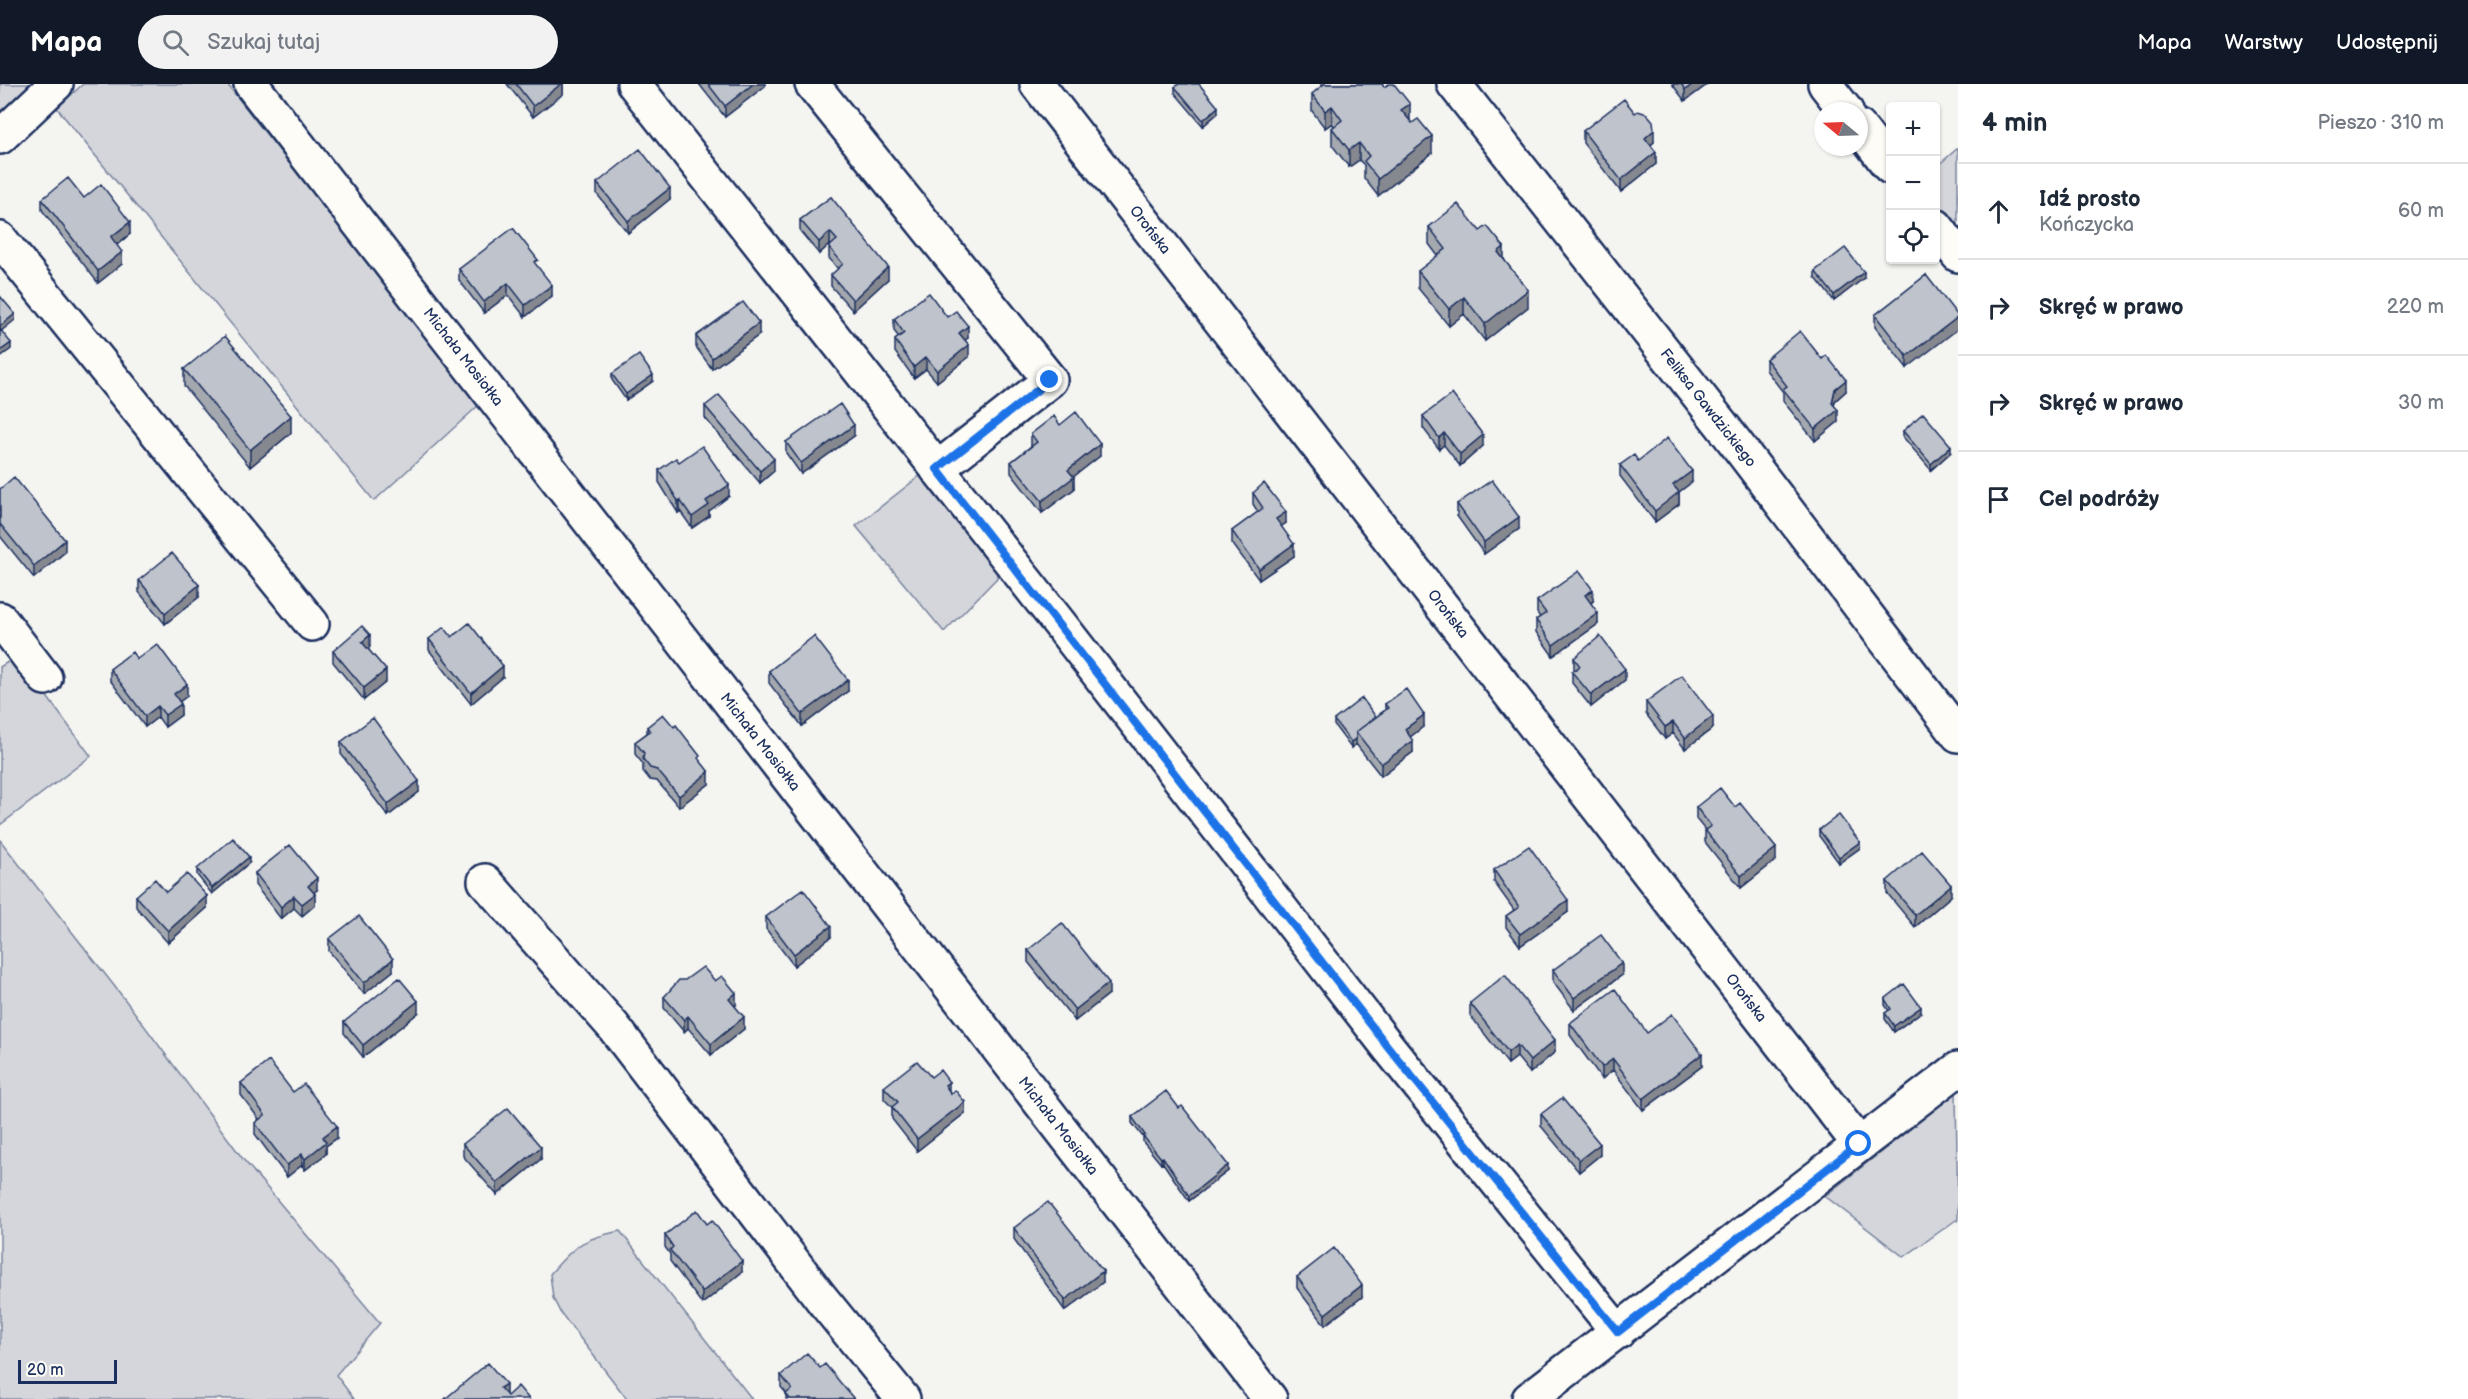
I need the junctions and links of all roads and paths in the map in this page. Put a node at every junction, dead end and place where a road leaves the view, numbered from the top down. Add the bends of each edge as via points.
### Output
1 (56, 84) edge
2 (251, 84) edge
3 (634, 84) edge
4 (812, 84) edge
5 (1037, 84) edge
6 (1454, 84) edge
7 (1825, 84) edge
8 (1839, 102) edge
9 (0, 137) edge
10 (1868, 139) edge
11 (1886, 162) edge
12 (1940, 232) edge
13 (0, 239) edge
14 (1958, 255) edge
15 (937, 469) junction
16 (0, 619) edge
17 (312, 624) dead end
18 (45, 678) dead end
19 (1958, 735) edge
20 (485, 881) dead end
21 (1958, 1069) edge
22 (1859, 1144) junction
23 (1618, 1332) junction
24 (903, 1399) edge
25 (1270, 1399) edge
26 (1529, 1399) edge

1 - 9 street
2 - 25 street, Michała Mosiołka
3 - 15 street
4 - 15 street via 1050,380
5 - 22 street, Orońska
6 - 19 street, Feliksa Gawdzickiego via 1725,429
7 - 8 street
10 - 11 street
12 - 14 street
13 - 17 street
15 - 23 street via 1389,1048
16 - 18 street
20 - 24 street via 613,1026
21 - 22 street
22 - 23 street
23 - 26 street

